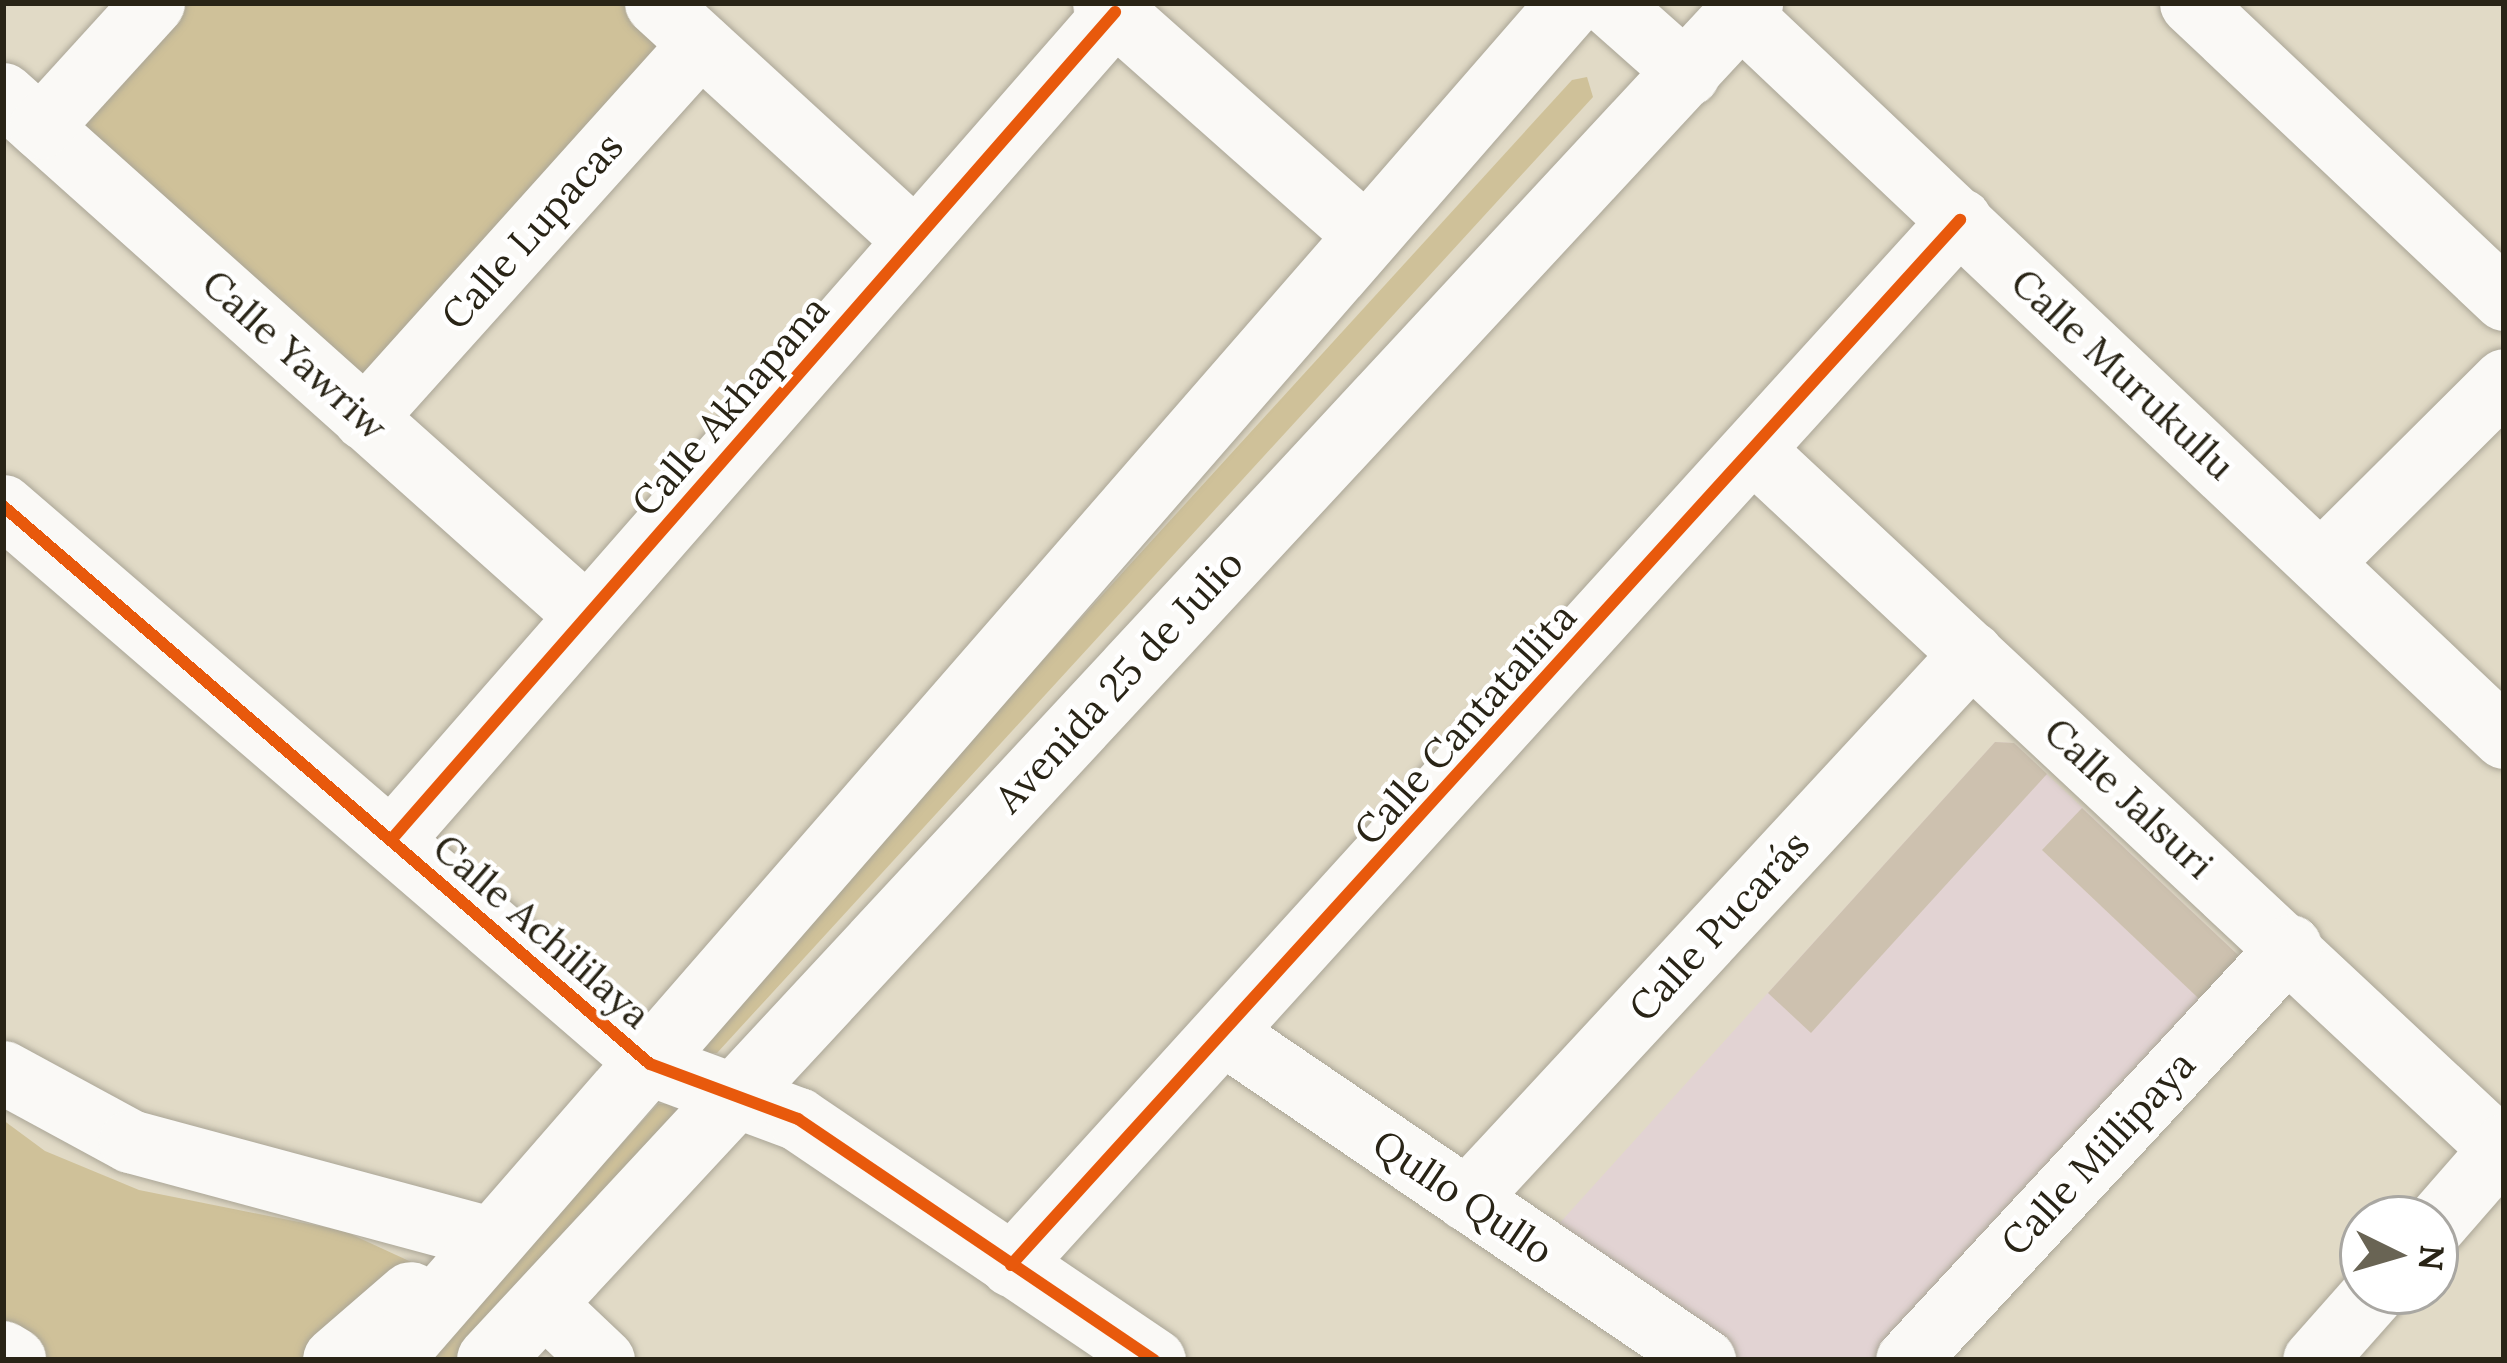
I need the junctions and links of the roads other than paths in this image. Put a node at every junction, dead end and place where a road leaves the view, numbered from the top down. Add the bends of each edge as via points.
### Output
1 (153, 3) edge
2 (1571, 3) edge
3 (1607, 3) edge
4 (2191, 3) edge
5 (1109, 8) edge
6 (1745, 9) edge
7 (678, 23) edge
8 (1688, 74) junction
9 (21, 111) edge
10 (1960, 220) junction
11 (1364, 234) junction
12 (915, 240) junction
13 (2504, 299) edge
14 (2504, 380) edge
15 (364, 418) junction
16 (1754, 451) junction
17 (3, 506) edge
18 (2321, 562) junction
19 (587, 616) junction
20 (1972, 653) junction
21 (2504, 737) edge
22 (391, 840) junction
23 (2290, 946) junction
24 (1223, 1033) junction
25 (650, 1064) junction
26 (3, 1072) edge
27 (734, 1092) junction
28 (2502, 1147) edge
29 (2459, 1196) edge
30 (1466, 1199) junction
31 (493, 1239) junction
32 (1011, 1265) junction
33 (545, 1305) junction
34 (2354, 1315) edge
35 (3, 1354) edge
36 (13, 1360) edge
37 (336, 1360) edge
38 (389, 1360) edge
39 (490, 1360) edge
40 (507, 1360) edge
41 (603, 1360) edge
42 (1154, 1360) edge
43 (1704, 1360) edge
44 (1907, 1360) edge
45 (2314, 1360) edge

1 - 9 street
2 - 11 main road
3 - 8 street
4 - 13 street
5 - 11 street
5 - 12 street, Calle Akhapana
6 - 8 main road, Avenida 25 de Julio
6 - 10 street, Calle Murukullu
7 - 12 street
7 - 15 street, Calle Lupacas
8 - 27 main road, Avenida 25 de Julio
9 - 15 street, Calle Yawriw
10 - 16 street, Calle Cantatallita
10 - 18 street, Calle Murukullu
11 - 25 main road
12 - 19 street, Calle Akhapana
14 - 18 street
15 - 19 street, Calle Yawriw
16 - 20 street, Calle Jalsuri
16 - 24 street, Calle Cantatallita
17 - 22 street, Calle Achililaya
18 - 21 street, Calle Murukullu
19 - 22 street, Calle Akhapana
20 - 23 street, Calle Jalsuri
20 - 30 street, Calle Pucarás
22 - 25 street, Calle Achililaya
23 - 28 street, Calle Jalsuri
23 - 44 street, Calle Millipaya
24 - 30 street, Qullo Qullo
24 - 32 street, Calle Cantatallita
25 - 27 street, Calle Achililaya
25 - 31 main road
26 - 31 street via 130,1141
27 - 32 street, Calle Achililaya via 798,1119
27 - 33 main road, Avenida 25 de Julio
28 - 29 street
30 - 43 street, Qullo Qullo
31 - 37 main road via 413,1293
31 - 38 main road
32 - 42 street, Calle Achililaya
33 - 39 main road, Avenida 25 de Julio
33 - 40 main road
33 - 41 street
34 - 45 street
35 - 36 main road

